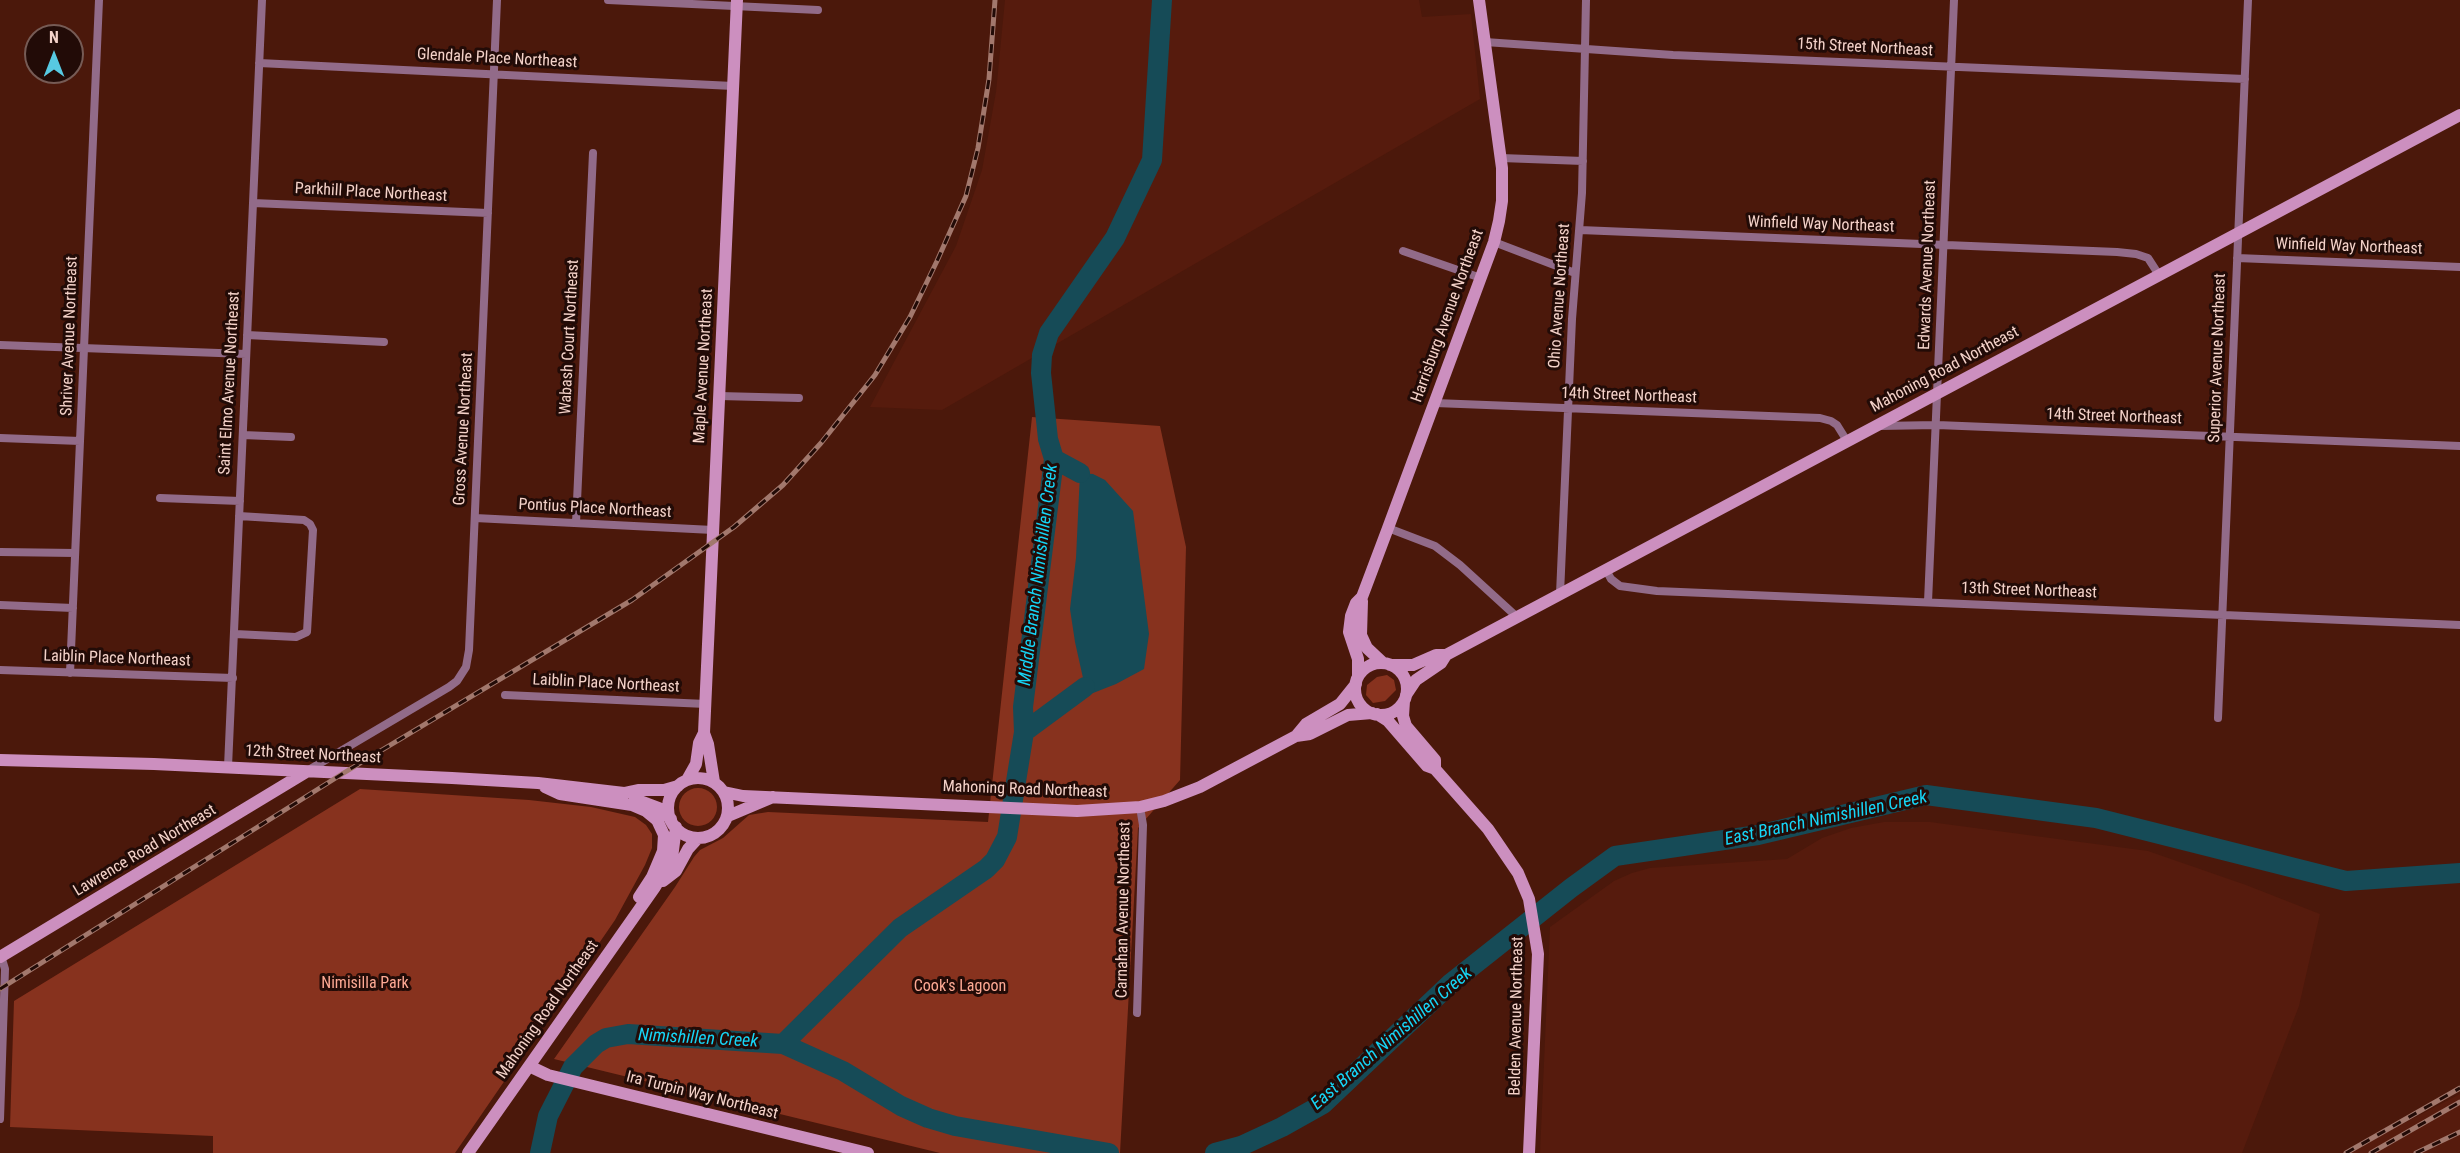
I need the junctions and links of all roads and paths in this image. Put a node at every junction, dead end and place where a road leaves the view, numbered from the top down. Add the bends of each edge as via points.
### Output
1 (99, 0) edge
2 (262, 0) edge
3 (497, 0) edge
4 (608, 0) edge
5 (1479, 0) edge
6 (1586, 0) edge
7 (1954, 0) edge
8 (2248, 0) edge
9 (737, 3) edge
10 (818, 10) dead end
11 (1485, 42) junction
12 (1585, 49) junction
13 (259, 63) junction
14 (1951, 67) junction
15 (494, 74) junction
16 (2245, 79) junction
17 (733, 86) junction
18 (2460, 115) edge
19 (593, 153) dead end
20 (1501, 158) junction
21 (1583, 161) junction
22 (253, 202) junction
23 (488, 213) junction
24 (1580, 230) junction
25 (2239, 233) junction
26 (1494, 243) junction
27 (1944, 245) junction
28 (1403, 250) dead end
29 (2238, 258) junction
30 (2460, 267) edge
31 (1575, 273) junction
32 (2159, 275) junction
33 (1481, 278) junction
34 (247, 335) junction
35 (384, 342) dead end
36 (0, 345) edge
37 (84, 349) junction
38 (246, 354) junction
39 (1938, 393) junction
40 (719, 396) junction
41 (799, 398) dead end
42 (1435, 403) junction
43 (1567, 410) junction
44 (1937, 425) junction
45 (1875, 426) junction
46 (243, 435) junction
47 (2230, 436) junction
48 (291, 437) dead end
49 (0, 438) edge
50 (80, 441) junction
51 (1847, 441) junction
52 (2460, 446) edge
53 (160, 498) dead end
54 (240, 501) junction
55 (239, 516) junction
56 (475, 518) junction
57 (576, 524) junction
58 (1388, 528) junction
59 (713, 530) junction
60 (0, 552) edge
61 (75, 553) junction
62 (1606, 570) junction
63 (1560, 594) junction
64 (1362, 597) junction
65 (1928, 603) junction
66 (0, 605) edge
67 (73, 608) junction
68 (2222, 614) junction
69 (1518, 617) junction
70 (2460, 625) edge
71 (235, 633) junction
72 (1446, 656) junction
73 (1385, 664) junction
74 (0, 670) edge
75 (70, 673) junction
76 (233, 678) junction
77 (1357, 680) junction
78 (505, 694) dead end
79 (1405, 698) junction
80 (706, 704) junction
81 (1374, 714) junction
82 (2218, 718) dead end
83 (704, 733) junction
84 (1296, 736) junction
85 (0, 760) edge
86 (228, 768) junction
87 (1435, 769) junction
88 (306, 772) junction
89 (714, 782) junction
90 (538, 783) junction
91 (682, 783) junction
92 (724, 792) junction
93 (624, 793) junction
94 (773, 796) junction
95 (1140, 807) junction
96 (728, 816) junction
97 (673, 823) junction
98 (698, 838) junction
99 (656, 887) junction
100 (623, 932) junction
101 (1, 957) edge
102 (1137, 1013) dead end
103 (529, 1066) junction
104 (0, 1119) edge
105 (468, 1153) edge
106 (868, 1153) edge
107 (1529, 1153) edge

1 - 37 street, Shriver Avenue Northeast
2 - 13 street, Saint Elmo Avenue Northeast
3 - 15 street, Gross Avenue Northeast
4 - 9 street
5 - 11 main road, Harrisburg Avenue Northeast
6 - 12 street, Ohio Avenue Northeast
7 - 14 street, Edwards Avenue Northeast
8 - 16 street, Superior Avenue Northeast
9 - 10 street
9 - 17 main road, Maple Avenue Northeast
11 - 12 street, 15th Street Northeast
11 - 20 main road, Harrisburg Avenue Northeast
12 - 14 street, 15th Street Northeast
12 - 21 street, Ohio Avenue Northeast
13 - 15 street, Glendale Place Northeast
13 - 22 street, Saint Elmo Avenue Northeast
14 - 16 street, 15th Street Northeast
14 - 27 street, Edwards Avenue Northeast
15 - 17 street, Glendale Place Northeast
15 - 23 street, Gross Avenue Northeast
16 - 25 street, Superior Avenue Northeast
17 - 40 main road, Maple Avenue Northeast
18 - 25 main road, Mahoning Road Northeast
19 - 57 street, Wabash Court Northeast
20 - 21 street
20 - 26 main road, Harrisburg Avenue Northeast via 1502,201
21 - 24 street, Ohio Avenue Northeast
22 - 23 street, Parkhill Place Northeast
22 - 34 street, Saint Elmo Avenue Northeast
23 - 56 street, Gross Avenue Northeast
24 - 27 street, Winfield Way Northeast
24 - 31 street, Ohio Avenue Northeast
25 - 29 street, Superior Avenue Northeast
25 - 32 main road, Mahoning Road Northeast
26 - 31 street
26 - 33 main road, Harrisburg Avenue Northeast
27 - 32 street, Winfield Way Northeast via 2136,254 2148,258
27 - 39 street, Edwards Avenue Northeast
28 - 33 street
29 - 30 street, Winfield Way Northeast
29 - 47 street, Superior Avenue Northeast
31 - 43 street, Ohio Avenue Northeast
32 - 39 main road, Mahoning Road Northeast
33 - 42 main road, Harrisburg Avenue Northeast
34 - 35 street
34 - 38 street, Saint Elmo Avenue Northeast
36 - 37 street
37 - 38 street
37 - 50 street, Shriver Avenue Northeast
38 - 46 street, Saint Elmo Avenue Northeast
39 - 44 street, Edwards Avenue Northeast
39 - 45 main road, Mahoning Road Northeast
40 - 41 street
40 - 59 main road, Maple Avenue Northeast
42 - 43 street, 14th Street Northeast
42 - 58 main road, Harrisburg Avenue Northeast
43 - 51 street, 14th Street Northeast via 1820,418 1837,425
43 - 63 street, Ohio Avenue Northeast
44 - 45 street, 14th Street Northeast
44 - 47 street, 14th Street Northeast
44 - 65 street, Edwards Avenue Northeast
45 - 51 main road, Mahoning Road Northeast
46 - 48 street
46 - 54 street, Saint Elmo Avenue Northeast
47 - 52 street, 14th Street Northeast
47 - 68 street, Superior Avenue Northeast
49 - 50 street
50 - 61 street, Shriver Avenue Northeast
51 - 62 main road, Mahoning Road Northeast
53 - 54 street
54 - 55 street, Saint Elmo Avenue Northeast
55 - 71 street, Saint Elmo Avenue Northeast
55 - 71 street via 304,520 313,530 305,634 296,637
56 - 57 street, Pontius Place Northeast
56 - 88 street, Gross Avenue Northeast via 469,650 463,674 449,687
57 - 59 street, Pontius Place Northeast
58 - 64 main road, Harrisburg Avenue Northeast
58 - 69 street via 1435,546
59 - 80 main road, Maple Avenue Northeast
60 - 61 street
61 - 67 street, Shriver Avenue Northeast
62 - 63 main road, Mahoning Road Northeast
62 - 65 street, 13th Street Northeast via 1620,586 1657,591
63 - 69 main road, Mahoning Road Northeast
64 - 73 main road, Harrisburg Avenue Northeast via 1361,635 1367,648
64 - 77 main road, Harrisburg Avenue Northeast via 1356,603 1348,630 1358,659
65 - 68 street, 13th Street Northeast
66 - 67 street
67 - 75 street, Shriver Avenue Northeast
68 - 70 street, 13th Street Northeast
68 - 82 street, Superior Avenue Northeast
69 - 72 main road, Mahoning Road Northeast
71 - 76 street, Saint Elmo Avenue Northeast
72 - 73 main road, Mahoning Road Northeast via 1436,655 1409,666
72 - 79 main road, Mahoning Road Northeast via 1418,678
73 - 77 main road via 1370,666
73 - 79 main road via 1395,667 1403,676
74 - 75 street, Laiblin Place Northeast
75 - 76 street, Laiblin Place Northeast
76 - 86 street, Saint Elmo Avenue Northeast
77 - 81 main road via 1356,696
77 - 84 main road, Mahoning Road Northeast via 1340,704 1306,724
78 - 80 street, Laiblin Place Northeast
79 - 81 main road via 1394,711
79 - 87 main road, Belden Avenue Northeast via 1406,726 1435,760
80 - 83 main road, Maple Avenue Northeast
81 - 84 main road, Mahoning Road Northeast via 1347,715 1310,734
81 - 87 main road, Belden Avenue Northeast via 1388,721 1427,766
83 - 89 main road, Maple Avenue Northeast
83 - 91 main road, Maple Avenue Northeast via 696,764
84 - 95 main road, Mahoning Road Northeast via 1200,787
85 - 86 main road, 12th Street Northeast
86 - 88 main road, 12th Street Northeast
87 - 107 main road, Belden Avenue Northeast via 1503,848 1529,899 1537,945
88 - 90 main road, 12th Street Northeast
88 - 101 main road, Lawrence Road Northeast
89 - 91 main road via 699,777
89 - 92 main road
90 - 93 main road, 12th Street Northeast
90 - 100 main road via 560,794 632,805 659,823 664,837 662,854 624,920
91 - 93 main road, 12th Street Northeast via 664,790
91 - 97 main road via 669,801
92 - 94 main road, Mahoning Road Northeast
92 - 96 main road
93 - 97 main road, 12th Street Northeast via 659,808
94 - 95 main road, Mahoning Road Northeast via 1093,811
94 - 96 main road, Mahoning Road Northeast
95 - 102 street, Carnahan Avenue Northeast via 1143,825
96 - 98 main road via 716,832
97 - 98 main road via 687,836
97 - 99 main road, Mahoning Road Northeast via 673,853
98 - 99 main road, Mahoning Road Northeast via 676,871
99 - 100 main road, Mahoning Road Northeast
100 - 103 main road, Mahoning Road Northeast
101 - 104 street via 5,969
103 - 105 main road, Mahoning Road Northeast
103 - 106 main road, Ira Turpin Way Northeast via 598,1088

